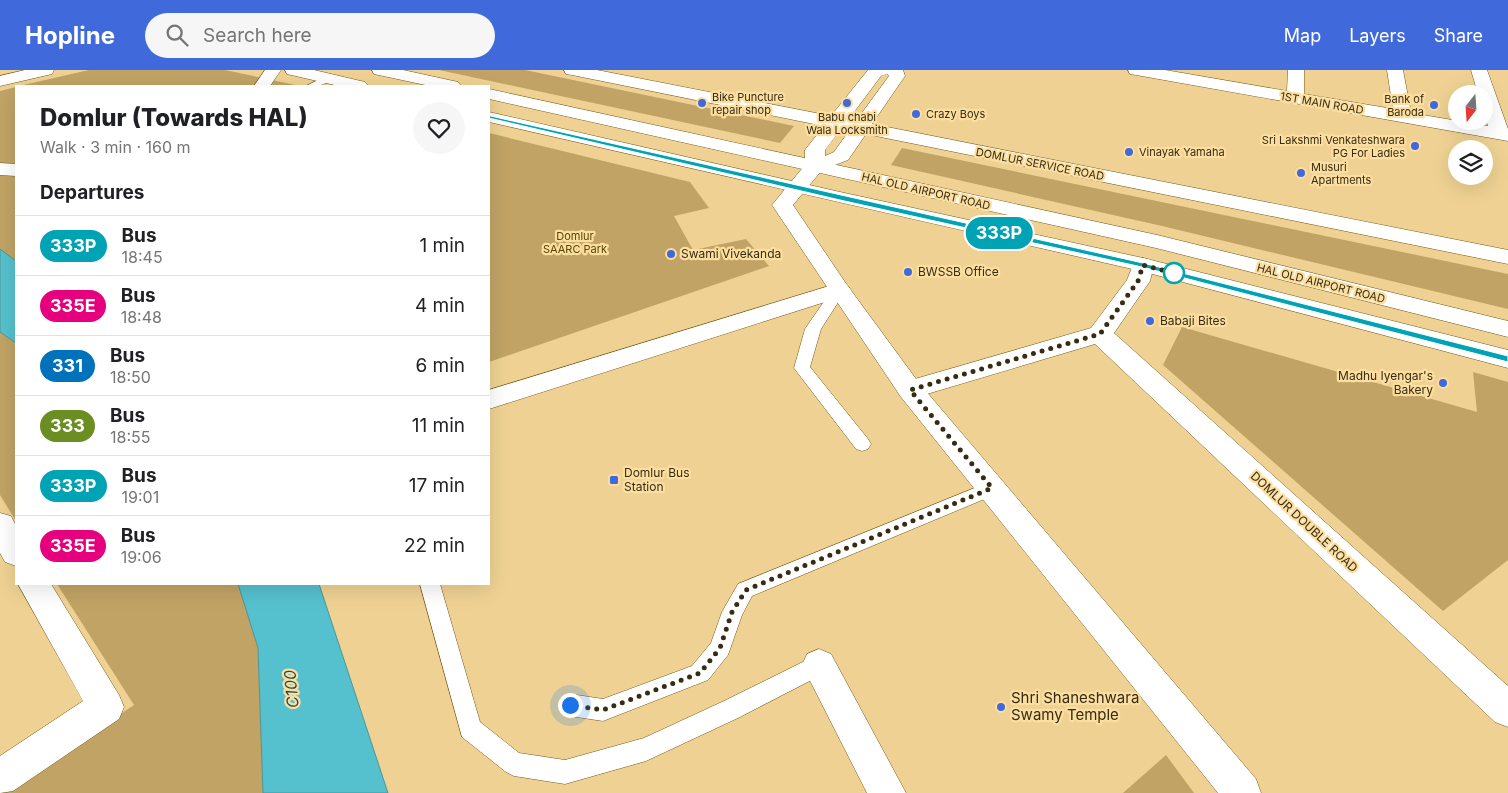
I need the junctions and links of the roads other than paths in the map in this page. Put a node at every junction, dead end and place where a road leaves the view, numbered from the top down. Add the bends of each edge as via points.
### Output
1 (46, 70) edge
2 (273, 70) edge
3 (293, 70) edge
4 (380, 70) edge
5 (572, 70) edge
6 (881, 70) edge
7 (895, 70) edge
8 (1136, 70) edge
9 (1296, 70) edge
10 (1395, 70) edge
11 (1479, 70) edge
12 (326, 79) junction
13 (0, 81) edge
14 (263, 85) edge
15 (313, 85) edge
16 (354, 85) edge
17 (448, 85) edge
18 (490, 94) edge
19 (1295, 98) junction
20 (490, 116) edge
21 (1404, 116) junction
22 (836, 123) junction
23 (861, 128) junction
24 (1503, 134) edge
25 (815, 166) junction
26 (0, 169) edge
27 (15, 170) edge
28 (796, 188) junction
29 (1508, 257) edge
30 (1143, 265) junction
31 (839, 290) junction
32 (1508, 329) edge
33 (1100, 334) junction
34 (1508, 359) edge
35 (910, 390) junction
36 (490, 400) edge
37 (862, 444) dead end
38 (992, 488) junction
39 (0, 525) edge
40 (15, 551) edge
41 (35, 585) edge
42 (430, 585) edge
43 (819, 665) joint
44 (570, 705) dead end
45 (1508, 710) edge
46 (0, 778) edge
47 (887, 793) edge
48 (1242, 793) edge

1 - 13 street
2 - 14 street
3 - 12 street
4 - 17 street
5 - 22 street, DOMLUR SERVICE ROAD
6 - 22 street via 874,72
7 - 23 street via 898,76
8 - 19 street, 1ST MAIN ROAD
9 - 19 street
10 - 21 street
11 - 24 street
12 - 15 lane
12 - 16 street
18 - 25 street, HAL OLD AIRPORT ROAD
19 - 21 street, 1ST MAIN ROAD
20 - 28 street, HAL OLD AIRPORT ROAD
21 - 24 street, 1ST MAIN ROAD
22 - 23 street, DOMLUR SERVICE ROAD
22 - 25 street via 815,150
23 - 25 street via 841,156
23 - 29 street, DOMLUR SERVICE ROAD
25 - 28 street
25 - 32 street, HAL OLD AIRPORT ROAD via 1157,242
26 - 27 street
28 - 30 street, HAL OLD AIRPORT ROAD
28 - 31 street via 782,205
30 - 33 street via 1138,281
30 - 34 street, HAL OLD AIRPORT ROAD
31 - 35 street
31 - 36 street
31 - 37 lane via 813,329 802,368
33 - 35 street
33 - 45 street, DOMLUR DOUBLE ROAD
35 - 38 street
38 - 44 lane via 746,590 732,612 720,648 700,673 603,710
38 - 48 street
39 - 40 street
41 - 46 street via 106,706
42 - 43 lane via 470,728 514,764 564,772 646,749
43 - 47 street

